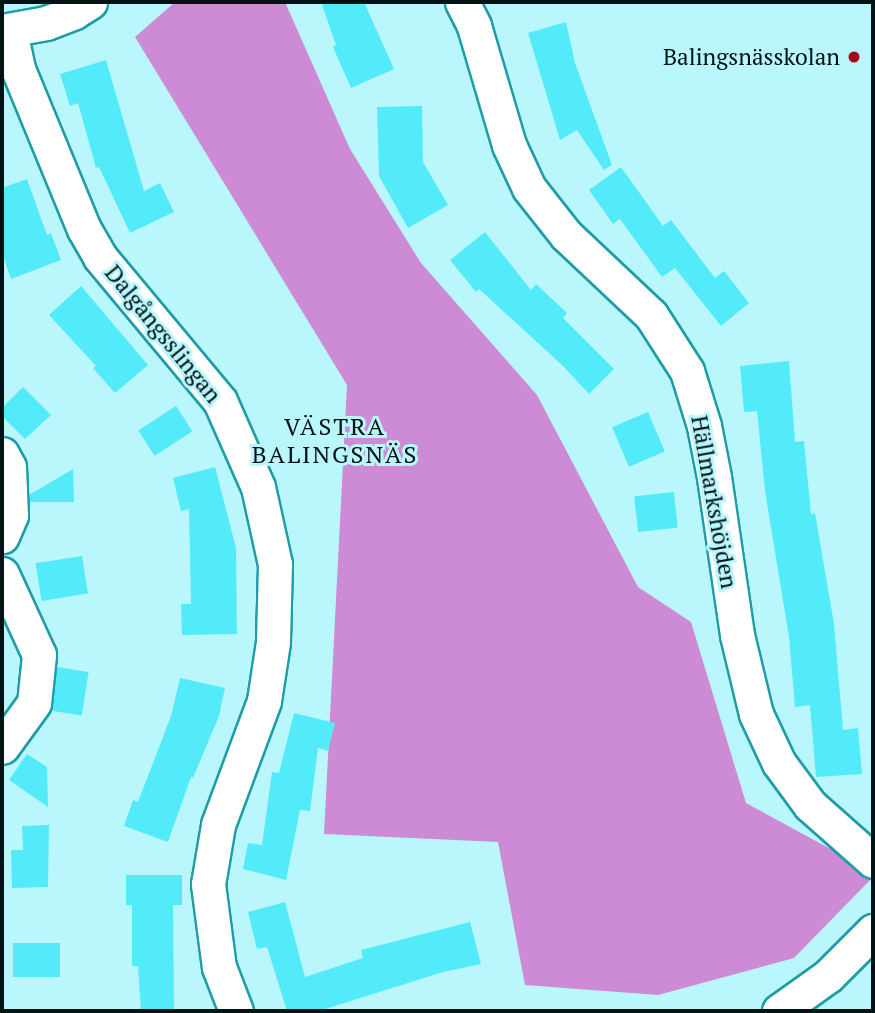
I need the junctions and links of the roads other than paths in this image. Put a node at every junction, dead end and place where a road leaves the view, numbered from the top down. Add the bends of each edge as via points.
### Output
1 (90, 2) edge
2 (461, 2) edge
3 (6, 31) edge
4 (2, 454) edge
5 (2, 536) edge
6 (2, 574) edge
7 (2, 747) edge
8 (873, 861) edge
9 (873, 931) edge
10 (236, 1011) edge
11 (779, 1011) edge

1 - 3 street, Dalgångsslingan via 46,23
2 - 8 street, Hällmarkshöjden via 474,26 509,145 529,188 566,234 651,315 687,371 704,426 737,635 756,714 779,763 810,805
3 - 10 street, Dalgångsslingan via 83,229 100,257 220,401 258,487 275,564 273,642 264,702 218,825 208,884 219,967
4 - 5 street via 9,467 11,515
6 - 7 street via 39,655 34,703
9 - 11 street via 828,976

